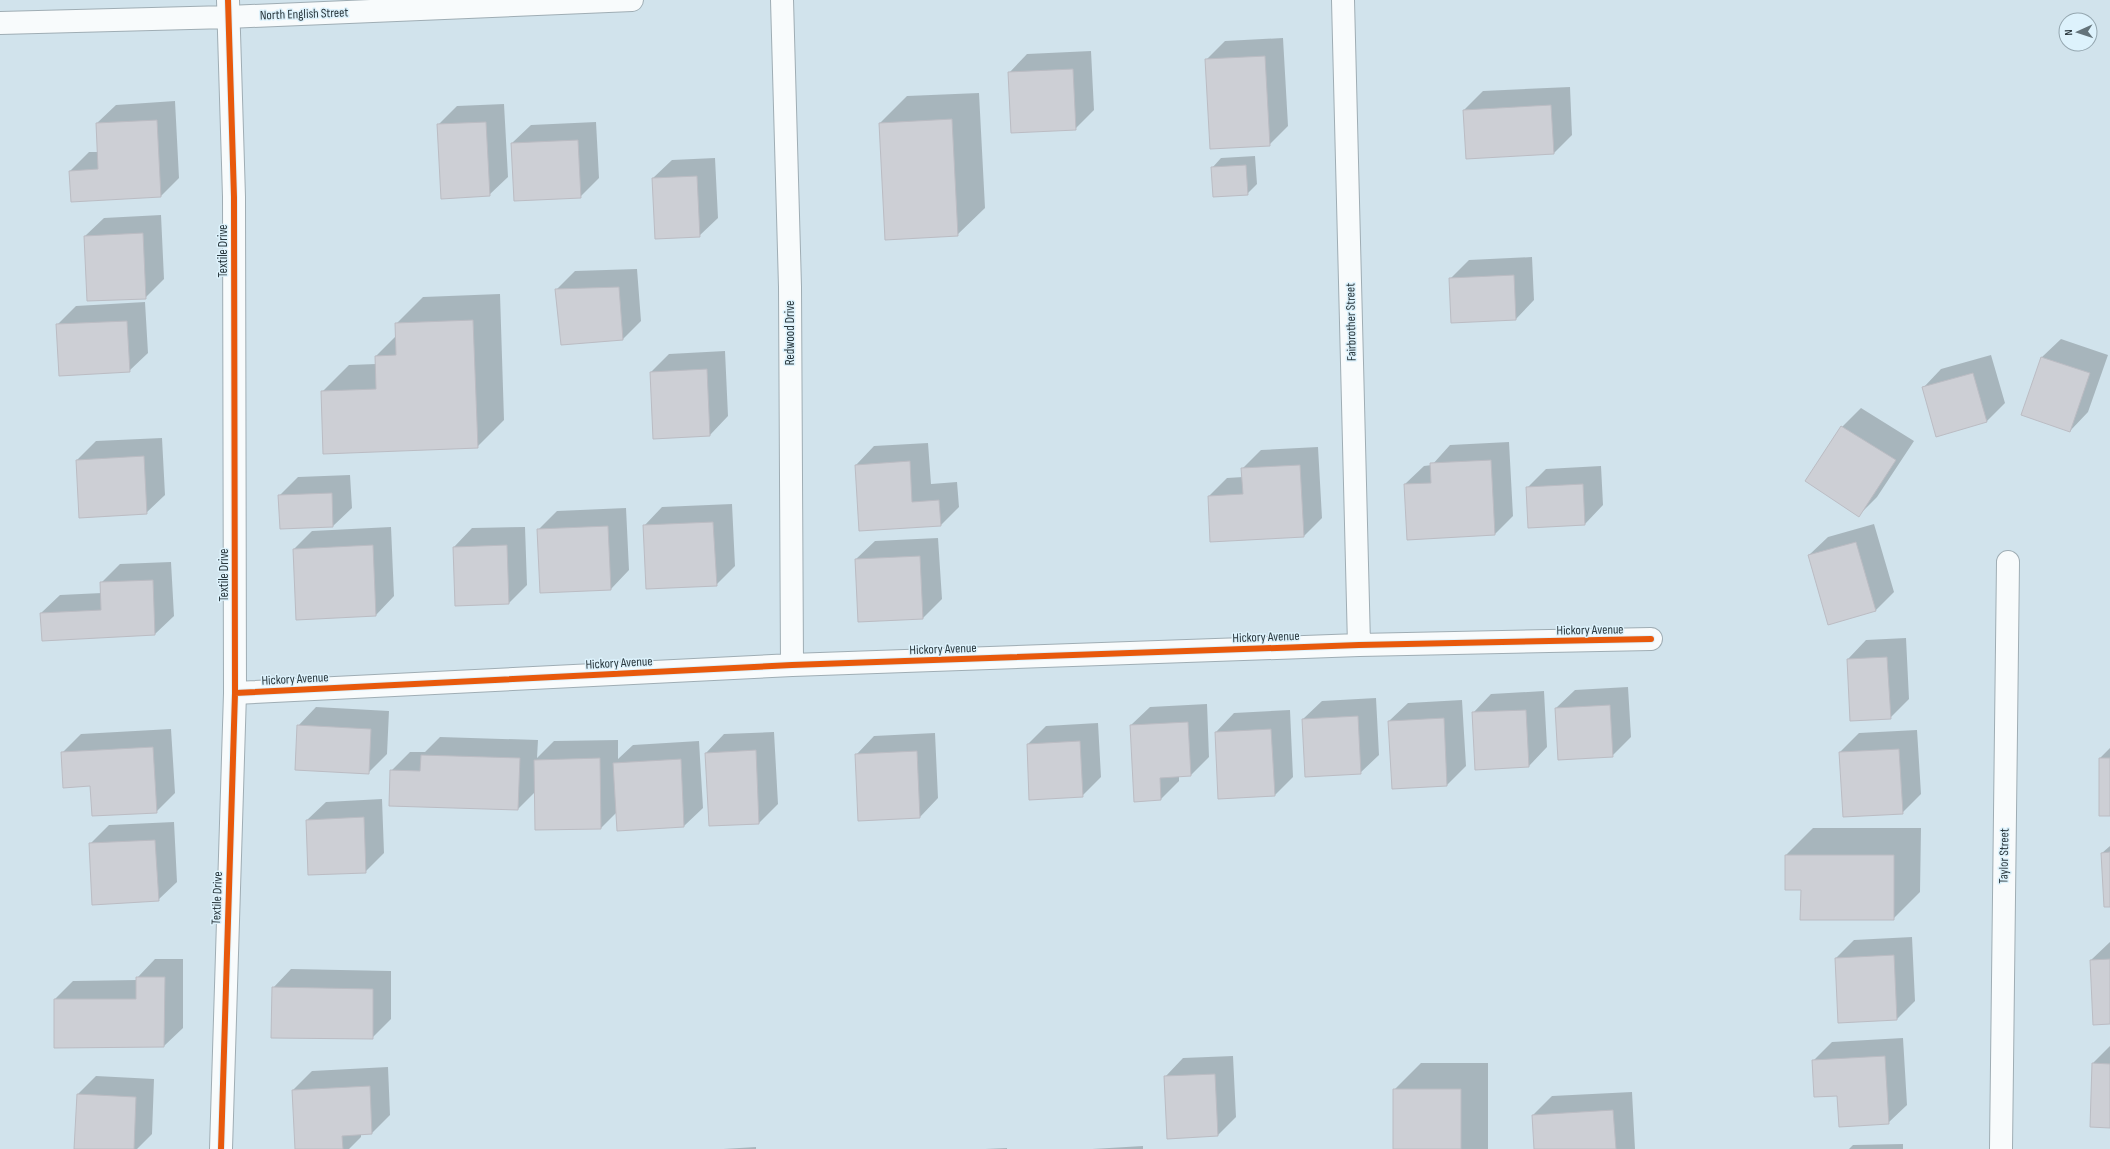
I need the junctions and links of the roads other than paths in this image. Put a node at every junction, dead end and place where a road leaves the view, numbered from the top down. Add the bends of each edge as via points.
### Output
1 (632, 0) edge
2 (782, 0) edge
3 (1343, 0) edge
4 (228, 8) edge
5 (0, 23) edge
6 (2008, 562) dead end
7 (1652, 639) dead end
8 (1359, 645) junction
9 (792, 665) junction
10 (235, 693) junction
11 (221, 1149) edge
12 (2001, 1149) edge

1 - 4 street, North English Street
2 - 9 street, Redwood Drive via 790,287
3 - 8 street, Fairbrother Street
4 - 5 street, North English Street
4 - 10 street, Textile Drive via 234,197
6 - 12 street, Taylor Street
7 - 8 street, Hickory Avenue
8 - 9 street, Hickory Avenue
9 - 10 street, Hickory Avenue
10 - 11 street, Textile Drive

